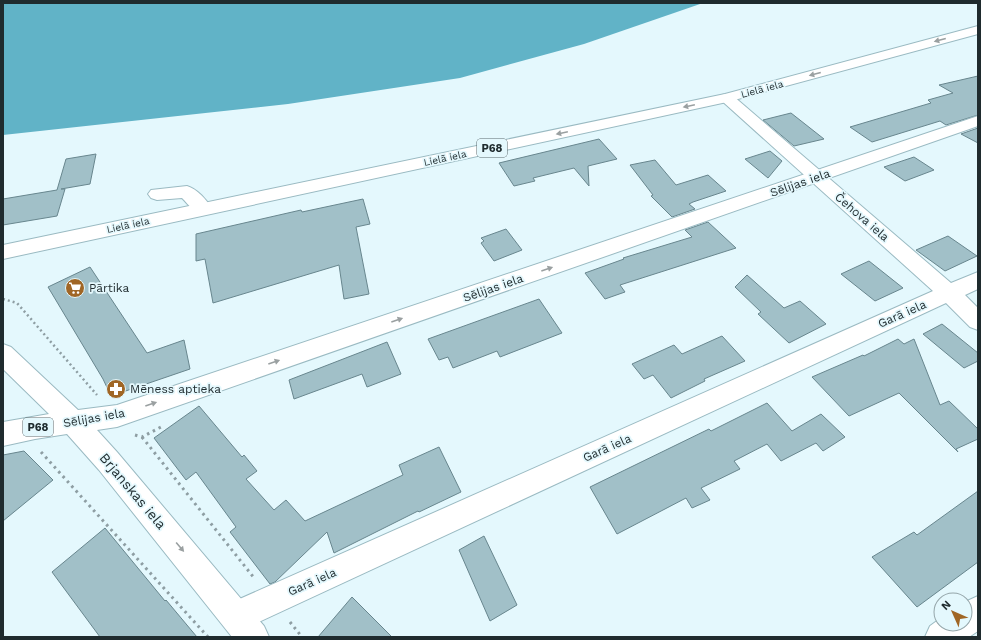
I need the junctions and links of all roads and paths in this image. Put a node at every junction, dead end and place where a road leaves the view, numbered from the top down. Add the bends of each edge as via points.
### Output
1 (978, 30) edge
2 (727, 98) junction
3 (978, 121) edge
4 (816, 177) junction
5 (204, 209) junction
6 (154, 220) junction
7 (3, 252) edge
8 (978, 280) edge
9 (949, 293) junction
10 (3, 299) edge
11 (978, 321) edge
12 (3, 354) edge
13 (102, 400) dead end
14 (72, 422) junction
15 (3, 434) edge
16 (142, 437) dead end
17 (40, 450) dead end
18 (272, 600) junction
19 (245, 627) edge
20 (208, 637) edge
21 (302, 637) edge

1 -> 2 main road, Lielā iela / P68
2 - 4 main road, Čehova iela
2 -> 5 main road, Lielā iela / P68
3 - 4 main road, Sēlijas iela / P68
4 - 9 main road, Čehova iela
14 -> 4 main road, Sēlijas iela / P68 via 118,416
5 - 6 main road, Lielā iela / P68
5 - 6 main road via 188,192 157,191
6 - 7 main road, Lielā iela / P68
8 - 9 main road, Garā iela
9 - 11 main road, Čehova iela
9 - 18 main road, Garā iela
10 - 13 path via 17,303
12 - 14 main road, Brjanskas iela
14 - 15 main road, Sēlijas iela / P68
14 -> 19 main road, Brjanskas iela via 113,467
16 - 18 path
17 - 20 path
18 - 19 main road, Garā iela
18 - 21 path

